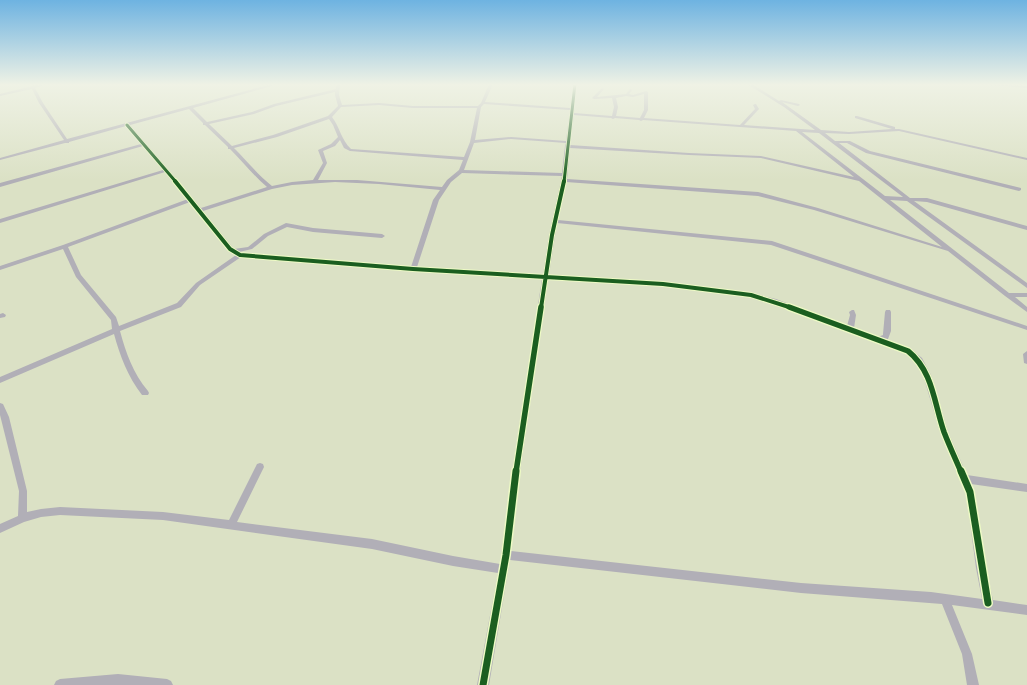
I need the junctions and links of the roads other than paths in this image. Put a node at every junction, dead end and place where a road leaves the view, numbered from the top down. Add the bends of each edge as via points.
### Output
1 (50, 116) edge
2 (160, 116) edge
3 (197, 116) edge
4 (240, 116) edge
5 (478, 116) edge
6 (571, 116) edge
7 (599, 116) edge
8 (643, 116) edge
9 (751, 116) edge
10 (798, 116) edge
11 (330, 117) joint
12 (857, 117) dead end
13 (613, 118) joint
14 (641, 120) junction
15 (205, 124) junction
16 (127, 125) junction
17 (742, 126) junction
18 (798, 130) junction
19 (818, 130) junction
20 (899, 130) junction
21 (340, 137) junction
22 (67, 142) junction
23 (472, 142) junction
24 (835, 142) junction
25 (567, 144) junction
26 (143, 145) junction
27 (230, 148) junction
28 (0, 159) edge
29 (1027, 159) edge
30 (465, 160) junction
31 (848, 169) junction
32 (462, 170) junction
33 (819, 170) junction
34 (164, 171) junction
35 (564, 177) junction
36 (314, 180) junction
37 (863, 181) junction
38 (0, 185) edge
39 (271, 188) junction
40 (444, 189) junction
41 (1019, 189) dead end
42 (885, 198) junction
43 (909, 199) junction
44 (190, 200) junction
45 (200, 210) junction
46 (0, 221) edge
47 (555, 222) junction
48 (1027, 228) edge
49 (382, 236) dead end
50 (65, 246) junction
51 (232, 251) junction
52 (951, 251) junction
53 (240, 255) junction
54 (0, 268) edge
55 (413, 269) junction
56 (546, 277) junction
57 (1027, 286) edge
58 (1007, 295) junction
59 (1027, 295) edge
60 (1027, 310) edge
61 (852, 312) dead end
62 (888, 312) dead end
63 (1027, 328) edge
64 (116, 330) junction
65 (850, 330) junction
66 (878, 340) junction
67 (1027, 354) edge
68 (1027, 361) edge
69 (0, 380) edge
70 (145, 393) dead end
71 (0, 406) edge
72 (260, 467) dead end
73 (965, 479) junction
74 (1027, 488) edge
75 (22, 518) junction
76 (231, 525) junction
77 (0, 529) edge
78 (506, 555) junction
79 (503, 569) junction
80 (945, 599) junction
81 (988, 603) junction
82 (1027, 610) edge
83 (60, 685) edge
84 (167, 685) edge
85 (483, 685) edge
86 (973, 685) edge

1 - 22 street
2 - 16 street
3 - 15 street
4 - 15 street
5 - 23 street
6 - 25 street
7 - 13 street
8 - 14 street
9 - 17 street
10 - 19 street
11 - 21 street via 336,124
11 - 27 street
12 - 20 street
13 - 14 street
14 - 17 street
15 - 27 street
16 - 22 street
16 - 26 street
17 - 18 street
18 - 19 street
18 - 31 street
19 - 20 street via 849,134
19 - 24 street
20 - 29 street
21 - 30 street via 350,150
21 - 36 street via 333,145 320,150 325,163
22 - 28 street
23 - 25 street via 511,138
23 - 30 street
24 - 41 street via 848,142 868,152
24 - 43 street
25 - 33 street via 761,157
25 - 35 street
26 - 34 street
26 - 38 street
27 - 39 street
30 - 32 street
31 - 33 street
31 - 37 street
32 - 35 street
32 - 40 street
33 - 37 street
34 - 44 street
34 - 46 street
35 - 47 street
35 - 52 street via 758,194
36 - 39 street
36 - 40 street
37 - 42 street
39 - 45 street
40 - 55 street via 430,215
42 - 43 street
42 - 52 street
43 - 48 street via 927,200
43 - 57 street
44 - 45 street
44 - 50 street
45 - 51 street
47 - 56 street
47 - 63 street via 772,242
49 - 51 street via 286,225 266,235 250,248
50 - 54 street
50 - 64 street via 78,276 111,315
51 - 53 street
52 - 58 street
53 - 55 street
53 - 64 street via 198,284 179,305
55 - 56 street
56 - 65 street via 663,284 751,295 774,301
56 - 78 street
58 - 59 street
58 - 60 street
61 - 65 street
62 - 66 street via 889,331 886,337
64 - 69 street
64 - 70 street via 122,352 137,384
65 - 66 street
66 - 73 street via 908,351 919,360 927,375 944,432
67 - 68 street
71 - 75 street via 23,491
72 - 76 street
73 - 74 street
73 - 81 street via 970,492
75 - 76 street via 60,510 163,516
75 - 77 street
76 - 79 street via 372,544
78 - 79 street
78 - 80 street via 801,588
79 - 85 street
80 - 81 street
80 - 86 street via 967,654
81 - 82 street
83 - 84 street via 118,680

